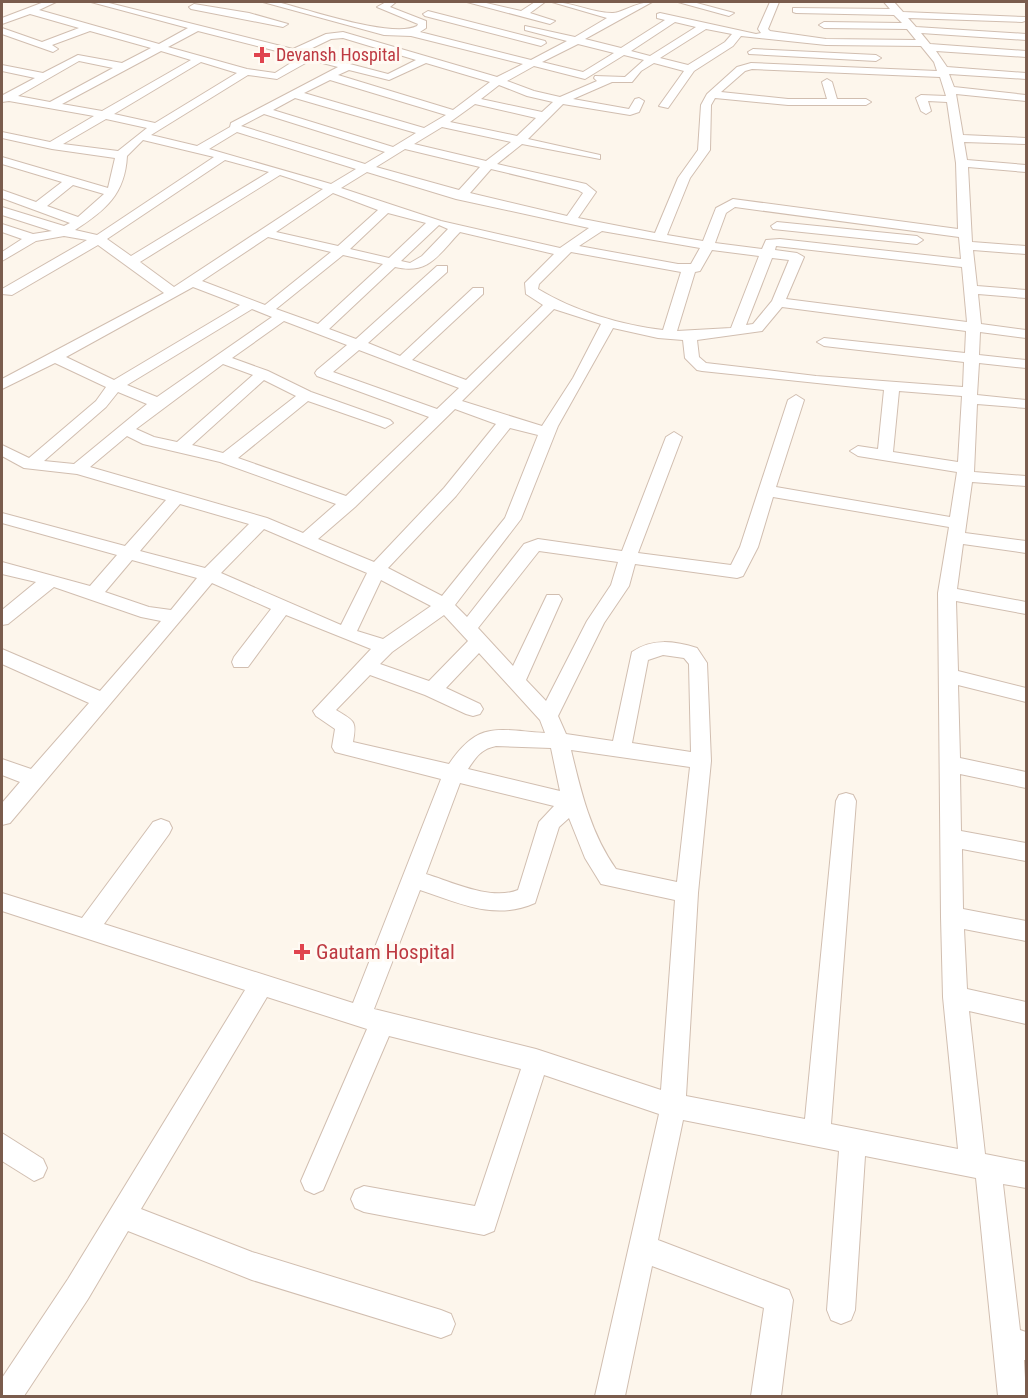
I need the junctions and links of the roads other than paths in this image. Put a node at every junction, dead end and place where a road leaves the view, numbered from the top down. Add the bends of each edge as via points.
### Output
1 (51, 2) edge
2 (96, 2) edge
3 (144, 2) edge
4 (268, 2) edge
5 (392, 2) edge
6 (472, 2) edge
7 (541, 2) edge
8 (556, 2) edge
9 (683, 2) edge
10 (774, 2) edge
11 (487, 3) edge
12 (198, 4) edge
13 (640, 4) edge
14 (442, 6) dead end
15 (896, 7) edge
16 (1014, 8) dead end
17 (796, 9) edge
18 (28, 10) junction
19 (128, 10) junction
20 (965, 11) dead end
21 (314, 12) junction
22 (729, 13) dead end
23 (428, 14) junction
24 (522, 14) junction
25 (615, 17) junction
26 (415, 19) junction
27 (672, 19) junction
28 (1024, 19) edge
29 (2, 21) edge
30 (457, 21) junction
31 (172, 22) junction
32 (556, 23) dead end
33 (283, 24) junction
34 (567, 26) dead end
35 (704, 26) junction
36 (87, 28) junction
37 (196, 28) junction
38 (528, 28) dead end
39 (910, 28) junction
40 (2, 31) edge
41 (590, 32) junction
42 (411, 33) junction
43 (739, 33) junction
44 (767, 34) junction
45 (18, 36) junction
46 (689, 36) junction
47 (1026, 37) edge
48 (250, 41) junction
49 (575, 41) junction
50 (2, 42) edge
51 (826, 42) junction
52 (729, 44) junction
53 (43, 45) junction
54 (925, 45) junction
55 (156, 48) junction
56 (561, 48) junction
57 (293, 51) junction
58 (621, 52) junction
59 (753, 52) dead end
60 (1026, 54) edge
61 (310, 56) junction
62 (78, 58) junction
63 (201, 58) junction
64 (651, 59) junction
65 (893, 59) dead end
66 (424, 60) junction
67 (528, 64) junction
68 (350, 65) junction
69 (937, 66) junction
70 (124, 67) junction
71 (2, 69) edge
72 (690, 69) junction
73 (246, 72) junction
74 (42, 76) junction
75 (329, 76) junction
76 (585, 76) junction
77 (1026, 76) edge
78 (610, 79) junction
79 (498, 81) junction
80 (827, 81) dead end
81 (294, 94) junction
82 (712, 94) junction
83 (1026, 98) edge
84 (4, 99) edge
85 (954, 99) junction
86 (471, 100) junction
87 (561, 100) junction
88 (639, 101) dead end
89 (833, 102) junction
90 (866, 102) dead end
91 (52, 105) junction
92 (664, 106) dead end
93 (262, 110) junction
94 (926, 111) dead end
95 (455, 114) junction
96 (104, 116) junction
97 (543, 116) junction
98 (441, 123) junction
99 (158, 127) junction
100 (236, 128) junction
101 (426, 132) junction
102 (2, 135) edge
103 (141, 136) junction
104 (958, 138) junction
105 (520, 140) junction
106 (1026, 141) edge
107 (52, 146) junction
108 (398, 148) junction
109 (200, 149) junction
110 (121, 154) junction
111 (223, 156) junction
112 (596, 157) dead end
113 (2, 160) edge
114 (962, 163) junction
115 (488, 165) junction
116 (1026, 168) edge
117 (363, 169) junction
118 (277, 172) junction
119 (71, 180) junction
120 (333, 188) junction
121 (113, 193) junction
122 (2, 194) edge
123 (460, 196) junction
124 (38, 207) junction
125 (386, 209) junction
126 (783, 210) junction
127 (2, 211) edge
128 (80, 222) junction
129 (435, 222) junction
130 (569, 222) junction
131 (777, 226) junction
132 (457, 227) junction
133 (2, 228) edge
134 (598, 228) junction
135 (65, 232) junction
136 (266, 233) junction
137 (32, 238) junction
138 (99, 239) junction
139 (659, 239) junction
140 (707, 247) junction
141 (967, 247) junction
142 (768, 248) junction
143 (566, 250) junction
144 (1026, 250) edge
145 (340, 251) junction
146 (5, 252) edge
147 (131, 262) junction
148 (390, 263) junction
149 (442, 269) dead end
150 (689, 269) junction
151 (192, 282) junction
152 (970, 289) junction
153 (478, 291) dead end
154 (7, 292) dead end
155 (173, 293) junction
156 (1026, 294) edge
157 (778, 302) junction
158 (249, 304) junction
159 (552, 304) junction
160 (265, 311) junction
161 (281, 317) junction
162 (609, 322) junction
163 (973, 323) junction
164 (1026, 324) edge
165 (321, 329) junction
166 (737, 330) junction
167 (669, 334) junction
168 (1026, 334) edge
169 (690, 336) junction
170 (824, 342) dead end
171 (358, 343) junction
172 (973, 357) junction
173 (57, 358) junction
174 (222, 359) junction
175 (403, 361) junction
176 (1026, 364) edge
177 (263, 374) junction
178 (892, 385) junction
179 (2, 386) edge
180 (115, 386) junction
181 (468, 386) junction
182 (306, 395) junction
183 (969, 395) junction
184 (796, 400) dead end
185 (158, 403) junction
186 (453, 403) junction
187 (1026, 404) edge
188 (438, 415) junction
189 (506, 422) junction
190 (385, 423) dead end
191 (125, 429) junction
192 (548, 432) junction
193 (674, 437) dead end
194 (180, 447) junction
195 (2, 450) edge
196 (858, 451) dead end
197 (885, 455) junction
198 (226, 459) junction
199 (30, 465) junction
200 (78, 469) junction
201 (966, 472) junction
202 (1026, 481) edge
203 (768, 491) junction
204 (177, 497) junction
205 (349, 503) junction
206 (2, 518) edge
207 (261, 522) junction
208 (957, 530) junction
209 (306, 540) junction
210 (1026, 547) edge
211 (128, 553) junction
212 (629, 557) junction
213 (2, 568) edge
214 (378, 570) junction
215 (209, 575) junction
216 (51, 580) junction
217 (947, 593) junction
218 (93, 594) junction
219 (554, 599) dead end
220 (284, 605) junction
221 (445, 605) junction
222 (1026, 608) edge
223 (175, 617) junction
224 (2, 619) edge
225 (346, 634) junction
226 (473, 635) junction
227 (385, 647) junction
228 (2, 656) edge
229 (241, 662) dead end
230 (366, 666) junction
231 (948, 676) junction
232 (515, 682) junction
233 (432, 690) junction
234 (1026, 695) edge
235 (101, 700) junction
236 (473, 709) dead end
237 (548, 716) junction
238 (559, 741) junction
239 (621, 749) junction
240 (701, 761) junction
241 (951, 764) junction
242 (2, 767) edge
243 (454, 773) junction
244 (34, 779) junction
245 (1026, 780) edge
246 (846, 801) dead end
247 (573, 802) junction
248 (2, 817) edge
249 (161, 828) dead end
250 (951, 838) junction
251 (1026, 852) edge
252 (413, 879) junction
253 (687, 893) junction
254 (3, 905) edge
255 (952, 917) junction
256 (87, 929) junction
257 (1026, 931) edge
258 (261, 985) junction
259 (955, 997) junction
260 (1026, 1012) edge
261 (371, 1019) junction
262 (536, 1061) junction
263 (673, 1106) junction
264 (817, 1134) junction
265 (853, 1141) junction
266 (2, 1146) edge
267 (980, 1166) junction
268 (34, 1168) dead end
269 (1026, 1175) edge
270 (314, 1181) dead end
271 (363, 1199) dead end
272 (122, 1215) junction
273 (642, 1248) junction
274 (841, 1310) dead end
275 (441, 1324) dead end
276 (1017, 1344) edge
277 (7, 1396) edge
278 (610, 1396) edge
279 (766, 1396) edge
280 (1014, 1396) edge

1 - 18 street
2 - 19 street
3 - 19 street
4 - 21 street
5 - 26 street via 378,5
6 - 11 street
7 - 24 street
8 - 25 street
9 - 22 street
10 - 44 street via 763,29
11 - 24 street
11 - 30 street
12 - 31 street
12 - 33 street
13 - 25 street
13 - 27 street
14 - 23 street
15 - 17 street
15 - 20 street
15 - 28 street
15 - 39 street
16 - 28 street
18 - 29 street
18 - 36 street
19 - 31 street
19 - 36 street
21 - 33 street
21 - 42 street via 384,32
23 - 26 street
23 - 30 street
24 - 32 street
25 - 41 street
26 - 42 street via 423,25
27 - 35 street
27 - 58 street
30 - 56 street
31 - 37 street
33 - 48 street
34 - 41 street
35 - 43 street
35 - 46 street
36 - 53 street
36 - 55 street
37 - 48 street
37 - 55 street
38 - 49 street
39 - 47 street
39 - 51 street via 824,21
39 - 54 street
40 - 45 street
41 - 49 street
42 - 67 street
43 - 44 street via 756,37
43 - 52 street
44 - 51 street
45 - 50 street
45 - 53 street
46 - 52 street
46 - 64 street
48 - 57 street
49 - 56 street
49 - 58 street
51 - 54 street
52 - 72 street
53 - 62 street
54 - 60 street
54 - 69 street
55 - 63 street
55 - 70 street
56 - 67 street
57 - 61 street
57 - 66 street via 337,34
57 - 73 street
58 - 64 street
58 - 76 street
59 - 65 street
61 - 68 street
61 - 73 street via 277,76
62 - 70 street
62 - 74 street
63 - 73 street
63 - 96 street
64 - 72 street
64 - 78 street via 628,80
66 - 68 street via 389,77
66 - 79 street
67 - 76 street
67 - 79 street
68 - 75 street
69 - 77 street
69 - 82 street via 774,71 751,66 741,69
69 - 85 street
70 - 91 street
71 - 74 street
72 - 92 street
73 - 99 street
74 - 84 street
75 - 81 street
75 - 95 street
76 - 78 street
78 - 87 street
79 - 86 street
79 - 87 street
80 - 89 street
81 - 93 street
81 - 101 street
82 - 89 street
82 - 139 street via 706,105 704,150 684,178
83 - 85 street
84 - 91 street
85 - 94 street via 921,98
85 - 104 street
86 - 95 street
86 - 97 street
87 - 88 street via 630,112
87 - 97 street
89 - 90 street
91 - 96 street
93 - 100 street
93 - 108 street
95 - 98 street
96 - 99 street
96 - 107 street
97 - 105 street
98 - 101 street
98 - 105 street
99 - 103 street
100 - 109 street
100 - 117 street
101 - 108 street
102 - 107 street
103 - 109 street
103 - 110 street
104 - 106 street
104 - 114 street
105 - 112 street
105 - 115 street
107 - 110 street
108 - 115 street
108 - 117 street
109 - 111 street
110 - 121 street via 122,173
111 - 118 street
111 - 138 street
113 - 119 street
114 - 116 street
114 - 141 street
115 - 123 street
115 - 130 street via 582,186 590,192
117 - 120 street
117 - 123 street
118 - 120 street
118 - 147 street
119 - 121 street
119 - 124 street
120 - 125 street
120 - 136 street
121 - 128 street
122 - 124 street
123 - 130 street
124 - 128 street
125 - 129 street
125 - 145 street
126 - 131 street
126 - 140 street via 743,203 726,206 720,211
126 - 141 street
127 - 135 street
128 - 135 street
129 - 132 street
129 - 148 street
130 - 134 street
131 - 141 street
131 - 142 street
132 - 143 street
132 - 148 street via 419,265
133 - 137 street
134 - 139 street
134 - 143 street
135 - 137 street
135 - 138 street
136 - 145 street
136 - 151 street
137 - 146 street
138 - 147 street
138 - 154 street
139 - 140 street
140 - 142 street
140 - 150 street via 695,268
141 - 142 street
141 - 144 street
141 - 152 street
142 - 157 street via 797,257
142 - 166 street
143 - 150 street
143 - 159 street via 532,284 531,291
145 - 148 street
145 - 160 street
147 - 155 street
148 - 165 street
149 - 171 street
150 - 167 street
151 - 155 street
151 - 158 street
152 - 156 street
152 - 163 street
153 - 175 street
155 - 173 street
157 - 163 street
157 - 166 street via 757,328
158 - 160 street
158 - 180 street
159 - 162 street
159 - 181 street
160 - 161 street
161 - 165 street
161 - 174 street
162 - 167 street
162 - 192 street
163 - 164 street
163 - 168 street
163 - 172 street
165 - 171 street
166 - 169 street
167 - 169 street
169 - 178 street via 692,358 702,367
170 - 172 street
171 - 175 street
171 - 188 street via 322,373
172 - 176 street
172 - 183 street
173 - 179 street
173 - 180 street
174 - 177 street
174 - 185 street
175 - 181 street
177 - 182 street
177 - 194 street
178 - 183 street
178 - 197 street
180 - 185 street
180 - 199 street via 101,404
181 - 186 street
182 - 190 street
182 - 198 street
183 - 187 street
183 - 201 street
184 - 203 street
185 - 191 street
186 - 188 street
186 - 189 street
188 - 205 street
189 - 192 street
189 - 214 street via 450,492
191 - 194 street via 149,441
191 - 200 street
192 - 221 street via 513,519
193 - 212 street
194 - 198 street
195 - 199 street
196 - 197 street
197 - 201 street
198 - 205 street
199 - 200 street
200 - 204 street
201 - 202 street
201 - 208 street
203 - 208 street
203 - 212 street via 737,572
204 - 207 street
204 - 211 street
205 - 209 street
206 - 211 street
207 - 209 street
207 - 215 street
208 - 210 street
208 - 217 street
209 - 214 street
211 - 215 street
211 - 218 street
212 - 226 street via 538,545 530,548
212 - 237 street via 620,586 596,621
213 - 216 street
214 - 221 street
214 - 225 street
215 - 220 street
215 - 223 street
216 - 218 street
216 - 224 street
217 - 222 street
217 - 231 street
218 - 223 street via 147,613
219 - 232 street
220 - 225 street
220 - 229 street
221 - 226 street
221 - 227 street
223 - 235 street
225 - 227 street
226 - 232 street
226 - 233 street
227 - 230 street
228 - 235 street
230 - 233 street
230 - 243 street via 323,711 346,726 342,747
231 - 234 street
231 - 241 street
232 - 237 street
233 - 236 street
235 - 244 street
237 - 238 street
238 - 239 street
238 - 243 street via 481,741 470,749
238 - 247 street
239 - 240 street
239 - 240 street via 639,657 651,648 665,648 690,653 698,663
240 - 253 street
241 - 245 street
241 - 250 street
242 - 244 street
243 - 247 street
243 - 252 street
244 - 248 street
246 - 264 street
247 - 252 street via 550,822 527,896 519,902 495,903
247 - 253 street via 596,858 609,877
249 - 256 street
250 - 251 street
250 - 255 street
252 - 261 street
253 - 263 street
254 - 256 street
255 - 257 street
255 - 259 street
256 - 258 street
258 - 261 street
258 - 272 street
259 - 260 street
259 - 267 street
261 - 262 street
261 - 270 street
262 - 263 street
262 - 271 street via 484,1221
263 - 264 street
263 - 273 street
264 - 265 street
265 - 267 street
265 - 274 street
266 - 268 street
267 - 269 street
267 - 276 street
272 - 275 street via 252,1266
272 - 277 street
273 - 278 street
273 - 279 street via 779,1300
276 - 280 street

